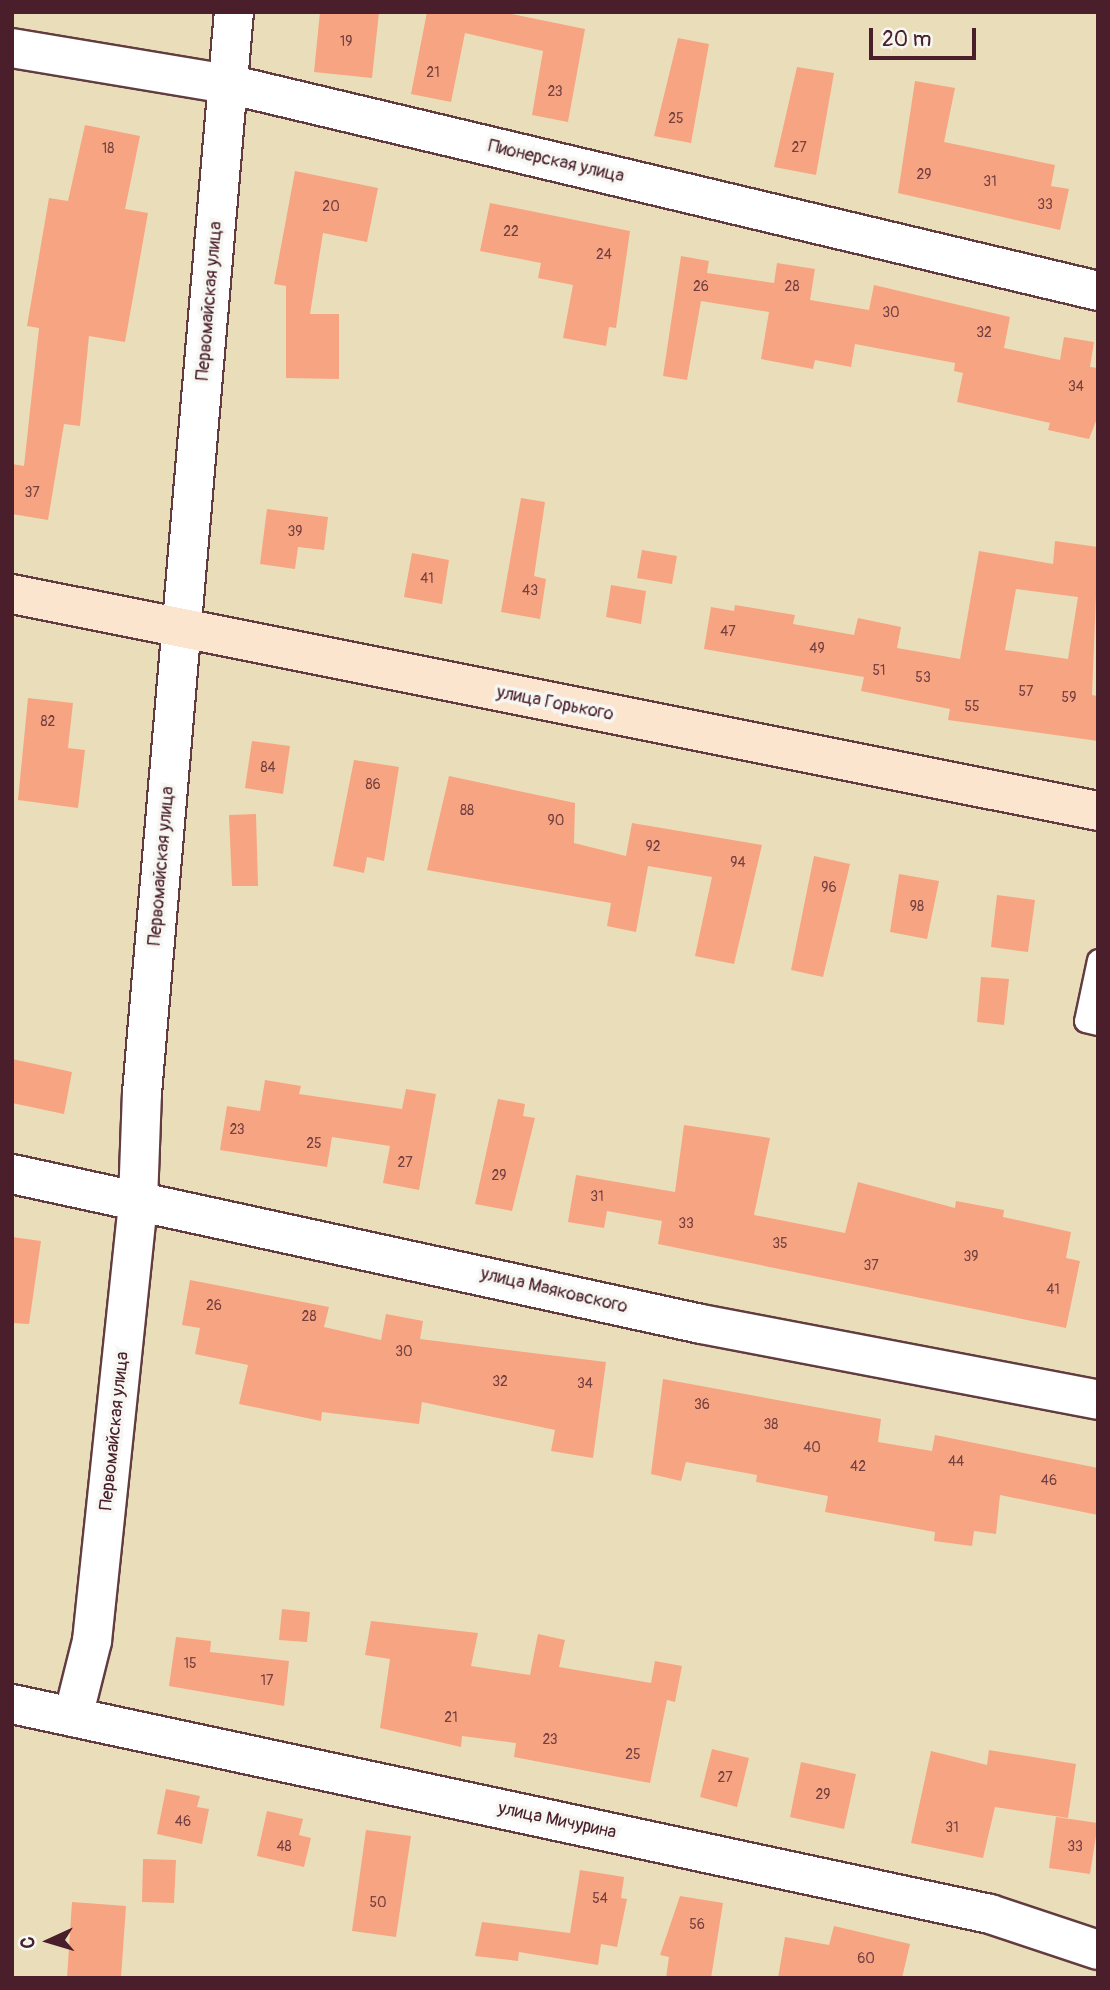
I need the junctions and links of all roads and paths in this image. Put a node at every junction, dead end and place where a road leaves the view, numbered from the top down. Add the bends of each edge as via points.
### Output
1 (234, 12) edge
2 (12, 48) edge
3 (228, 84) junction
4 (1098, 291) edge
5 (12, 594) edge
6 (184, 631) junction
7 (1098, 811) edge
8 (1098, 961) edge
9 (1098, 1024) edge
10 (12, 1174) edge
11 (138, 1201) junction
12 (1098, 1400) edge
13 (12, 1704) edge
14 (74, 1717) junction
15 (1098, 1950) edge

1 - 3 street, Первомайская улица
2 - 3 street, Пионерская улица
3 - 4 street, Пионерская улица
3 - 6 street, Первомайская улица
5 - 6 street, улица Горького
6 - 7 street, улица Горького
6 - 11 street, Первомайская улица
8 - 9 lane via 1085,1021
10 - 11 street, улица Маяковского
11 - 12 street, улица Маяковского via 701,1324
11 - 14 street, Первомайская улица via 92,1641
13 - 14 street, улица Мичурина
14 - 15 street, улица Мичурина via 990,1914

